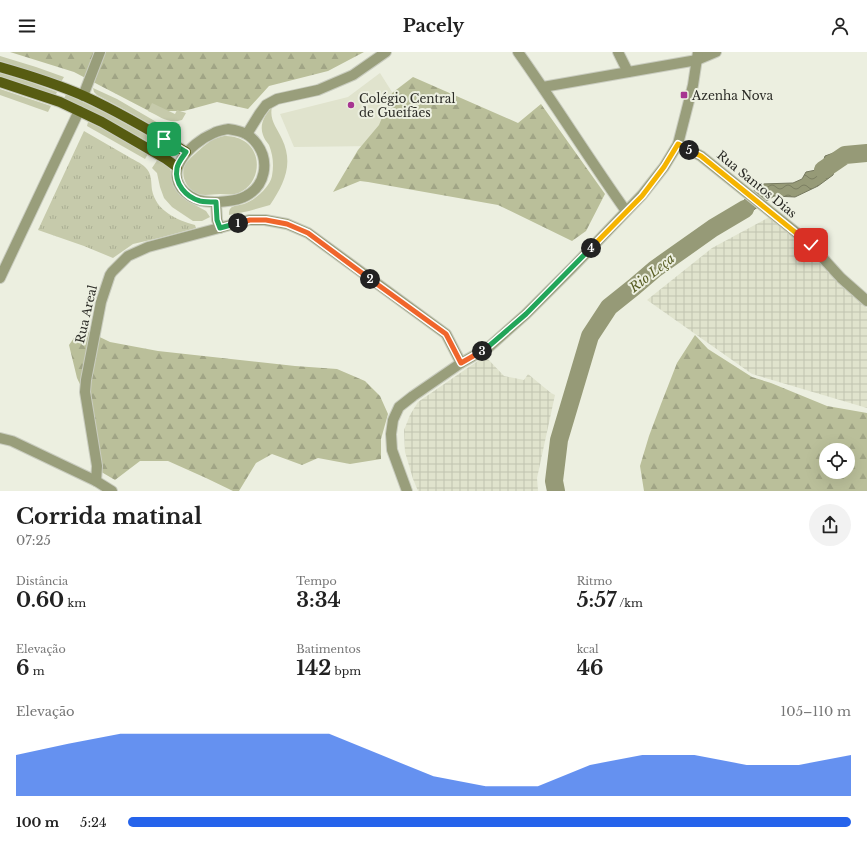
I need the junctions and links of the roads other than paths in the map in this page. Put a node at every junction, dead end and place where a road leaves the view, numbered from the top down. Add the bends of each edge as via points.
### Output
1 (100, 52) edge
2 (386, 52) edge
3 (518, 52) edge
4 (618, 52) edge
5 (716, 52) edge
6 (698, 56) edge
7 (0, 67) edge
8 (628, 72) junction
9 (0, 82) edge
10 (543, 87) junction
11 (83, 96) junction
12 (79, 110) junction
13 (247, 134) junction
14 (678, 144) junction
15 (186, 152) junction
16 (177, 167) junction
17 (216, 202) junction
18 (626, 211) junction
19 (220, 228) junction
20 (0, 278) edge
21 (867, 301) edge
22 (461, 363) junction
23 (0, 438) edge
24 (96, 481) junction
25 (112, 491) edge
26 (407, 491) edge

1 - 11 street
2 - 13 street via 353,75 318,90 277,99 266,105
3 - 10 street
4 - 8 street
5 - 6 street
6 - 8 street
6 - 14 street
7 - 11 main road
8 - 10 street
9 - 12 main road
10 - 18 street
11 - 15 main road
12 - 16 main road
12 - 20 street
13 - 15 street via 228,130 214,133
13 - 17 street via 263,155 265,163 261,180 253,192 241,199
14 - 18 street via 642,196
14 - 21 street, Rua Santos Dias via 701,156 803,238
15 - 16 street
16 - 17 street via 178,183 186,194 202,202
17 - 19 street
18 - 22 street via 526,314 489,346
19 - 22 street, Rua Areal via 250,220 266,220 287,224 308,233 446,334
19 - 24 street, Rua Areal via 128,256 110,275 101,302 85,392 97,466
22 - 26 street via 399,407 393,420 392,450
23 - 24 street
24 - 25 street

